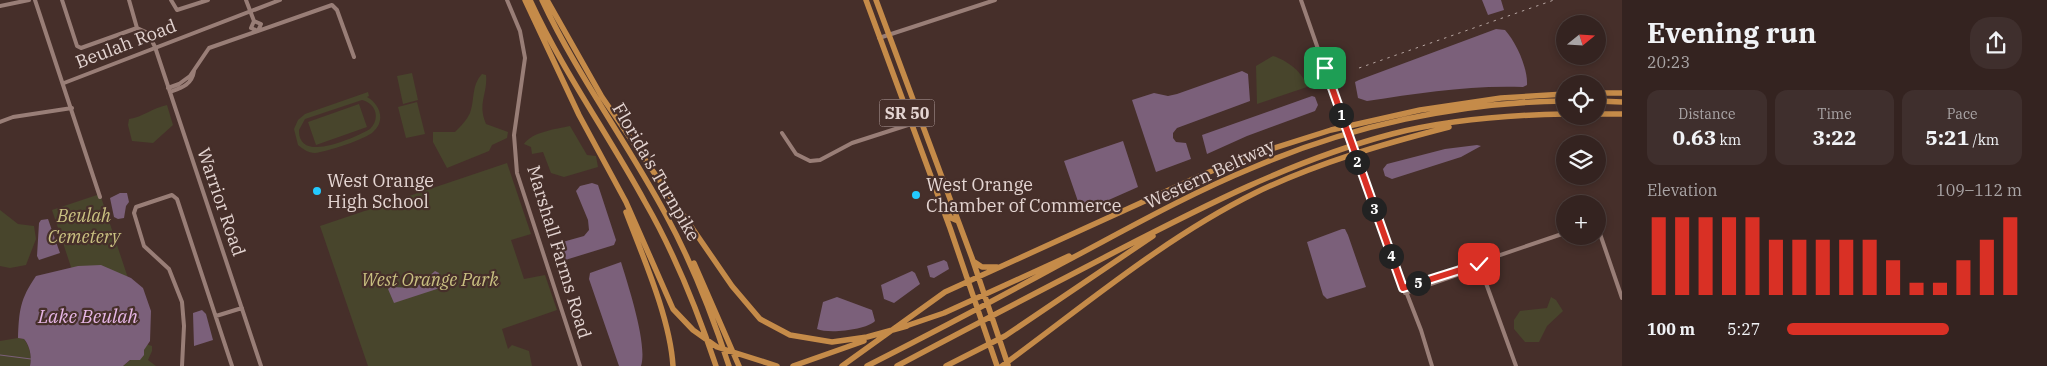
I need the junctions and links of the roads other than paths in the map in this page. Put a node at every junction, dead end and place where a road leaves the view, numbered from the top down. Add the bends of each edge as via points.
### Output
1 (29, 0) edge
2 (36, 0) edge
3 (62, 0) edge
4 (129, 0) edge
5 (171, 0) edge
6 (208, 0) edge
7 (246, 0) edge
8 (280, 0) edge
9 (507, 0) edge
10 (525, 0) edge
11 (530, 0) edge
12 (542, 0) edge
13 (547, 0) edge
14 (866, 0) edge
15 (876, 0) edge
16 (995, 0) edge
17 (1302, 0) edge
18 (0, 6) edge
19 (251, 11) junction
20 (254, 21) junction
21 (136, 28) junction
22 (258, 31) junction
23 (889, 35) junction
24 (879, 38) junction
25 (155, 47) junction
26 (354, 57) dead end
27 (64, 83) junction
28 (169, 90) junction
29 (1606, 93) edge
30 (1622, 93) edge
31 (1556, 95) edge
32 (1556, 101) edge
33 (1606, 101) edge
34 (1622, 102) edge
35 (903, 103) junction
36 (72, 108) junction
37 (1556, 114) edge
38 (1606, 114) edge
39 (1622, 114) edge
40 (0, 122) edge
41 (921, 122) junction
42 (1465, 122) junction
43 (911, 124) junction
44 (924, 131) junction
45 (782, 132) dead end
46 (602, 157) junction
47 (100, 197) dead end
48 (938, 197) junction
49 (1198, 210) junction
50 (666, 215) junction
51 (958, 221) junction
52 (1556, 236) edge
53 (1604, 245) edge
54 (1088, 250) junction
55 (972, 258) junction
56 (1479, 264) junction
57 (999, 267) junction
58 (978, 277) junction
59 (967, 281) junction
60 (1403, 288) junction
61 (1405, 293) junction
62 (1622, 298) edge
63 (242, 308) junction
64 (216, 316) junction
65 (907, 326) junction
66 (999, 339) junction
67 (989, 344) junction
68 (1016, 354) junction
69 (182, 366) edge
70 (232, 366) edge
71 (262, 366) edge
72 (580, 366) edge
73 (673, 366) edge
74 (716, 366) edge
75 (730, 366) edge
76 (739, 366) edge
77 (777, 366) edge
78 (793, 366) edge
79 (842, 366) edge
80 (867, 366) edge
81 (897, 366) edge
82 (946, 366) edge
83 (996, 366) edge
84 (1002, 366) edge
85 (1008, 366) edge
86 (1432, 366) edge
87 (1516, 366) edge

1 - 18 street
2 - 27 street, Beulah Road
3 - 21 street via 77,46 81,48
4 - 21 street
5 - 6 street via 177,10
7 - 19 street
8 - 19 street, Beulah Road
9 - 72 street, Marshall Farms Road via 520,31 525,58 514,135 518,173
10 - 46 highway via 558,73
11 - 74 highway, Florida's Turnpike via 558,55 658,224 696,309
12 - 50 highway, Florida's Turnpike via 570,54
13 - 65 highway via 602,97 750,309 770,325 807,340 832,342
14 - 24 highway, SR 50
15 - 23 highway, SR 50
16 - 23 street
17 - 60 street
19 - 20 street
19 - 25 street, Beulah Road
20 - 22 street via 251,28
20 - 22 street via 261,24
21 - 25 street via 148,33
22 - 26 street via 334,6
22 - 28 street via 209,48 194,72
23 - 24 street
23 - 41 highway, SR 50
24 - 35 highway, SR 50
25 - 27 street, Beulah Road
25 - 28 street, Warrior Road
27 - 36 street
28 - 63 street, Warrior Road
29 - 30 highway
31 - 57 highway via 1456,104 1353,124 1270,148 1202,175
32 - 54 highway, Western Beltway via 1449,111 1354,132 1252,168
33 - 34 highway
35 - 41 highway
35 - 43 highway, SR 50
36 - 40 street
36 - 47 street
37 - 42 highway, Western Beltway
38 - 39 highway
41 - 44 highway, SR 50
42 - 49 highway, Western Beltway via 1412,130 1338,150 1258,180
42 - 68 highway via 1360,151 1290,177 1223,210 1158,252
43 - 44 highway
43 - 45 street via 852,143 820,160 810,161 796,154
43 - 48 highway, SR 50
44 - 51 highway, SR 50
46 - 73 highway via 623,203 649,276 670,344
46 - 77 highway via 642,237 666,295 683,321 717,347
48 - 51 highway via 951,218
48 - 59 highway, SR 50
49 - 66 highway via 1120,257
49 - 81 highway, Western Beltway
50 - 75 highway, Florida's Turnpike via 695,273
50 - 76 highway via 699,273
51 - 55 highway, SR 50
52 - 56 street
53 - 62 street
54 - 65 highway
54 - 80 highway, Western Beltway
55 - 57 highway via 982,267
55 - 58 highway, SR 50
56 - 60 street
56 - 61 street via 1471,270
56 - 87 street
57 - 58 highway
58 - 59 highway
58 - 66 highway, SR 50
59 - 67 highway, SR 50
59 - 79 highway via 930,301
60 - 61 street
61 - 86 street
63 - 64 street
63 - 71 street, Warrior Road
64 - 69 street via 177,199 172,195 136,207 134,213 144,246 168,270 182,302
64 - 70 street
65 - 78 highway
66 - 67 highway
66 - 85 highway, SR 50
67 - 82 highway
67 - 83 highway, SR 50
68 - 83 highway
68 - 84 highway

